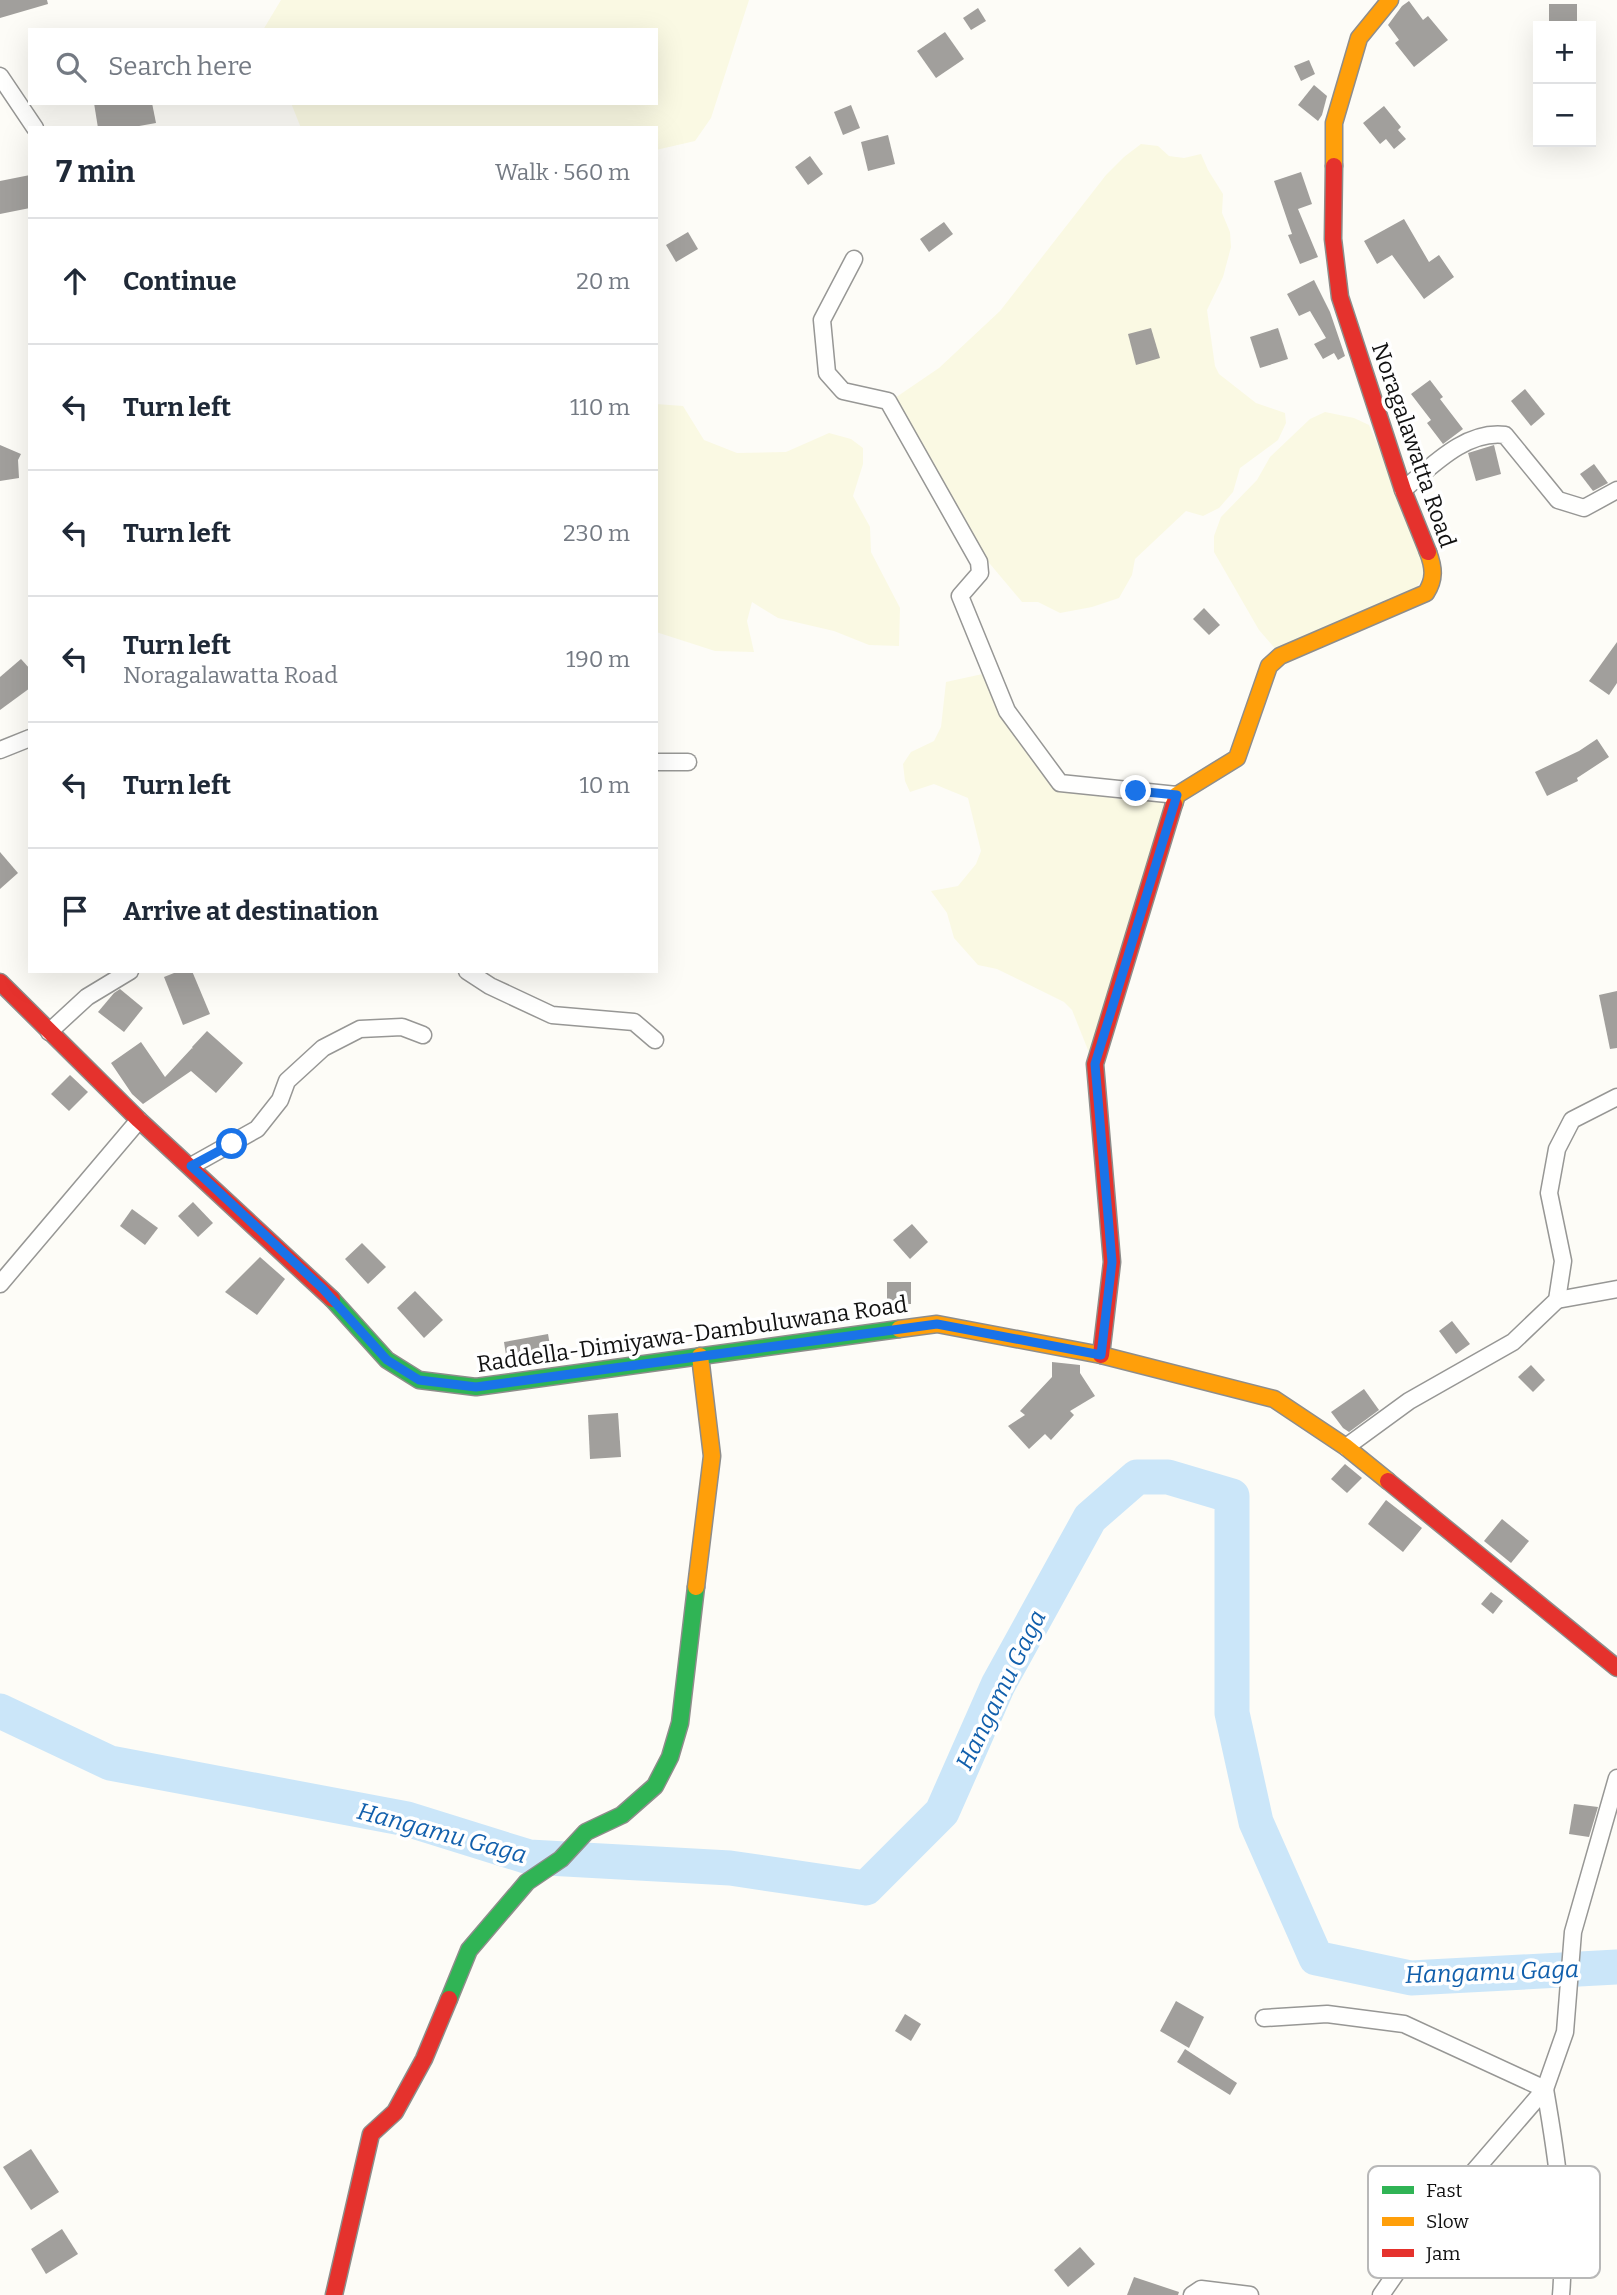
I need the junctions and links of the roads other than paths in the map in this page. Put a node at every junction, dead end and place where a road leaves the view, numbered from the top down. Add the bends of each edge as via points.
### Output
1 (1390, 0) edge
2 (0, 76) edge
3 (34, 126) edge
4 (854, 258) dead end
5 (1403, 490) junction
6 (1617, 490) edge
7 (28, 739) edge
8 (0, 750) edge
9 (658, 762) edge
10 (688, 762) dead end
11 (1177, 795) junction
12 (128, 973) edge
13 (470, 973) edge
14 (0, 982) edge
15 (49, 1032) junction
16 (423, 1035) dead end
17 (655, 1040) dead end
18 (1617, 1097) edge
19 (139, 1119) junction
20 (191, 1166) junction
21 (0, 1284) edge
22 (1617, 1289) edge
23 (1557, 1300) junction
24 (1101, 1355) junction
25 (700, 1356) junction
26 (1346, 1447) junction
27 (1617, 1668) edge
28 (1617, 1778) edge
29 (1264, 2018) dead end
30 (1545, 2089) junction
31 (1479, 2166) edge
32 (1558, 2166) edge
33 (1393, 2278) edge
34 (334, 2295) edge
35 (1192, 2295) edge
36 (1250, 2295) edge
37 (1381, 2295) edge

1 - 5 street, Noragalawatta Road via 1359,38 1334,123 1333,239 1340,298
2 - 3 street
4 - 11 street via 822,320 827,373 843,391 888,401 979,562 980,573 960,596 1007,711 1060,783
5 - 6 street via 1453,449 1490,433 1505,435 1558,500 1584,508
5 - 11 street, Noragalawatta Road via 1433,566 1426,593 1280,656 1269,666 1237,758
7 - 8 street
9 - 10 street
11 - 24 street via 1095,1064 1112,1262
12 - 15 street via 87,997
13 - 17 street via 552,1015 634,1021
14 - 15 street, Raddella-Dimiyawa-Dambuluwana Road
15 - 19 street, Raddella-Dimiyawa-Dambuluwana Road
16 - 20 street via 402,1027 360,1029 323,1048 287,1081 280,1100 257,1129
18 - 23 street via 1572,1120 1557,1150 1549,1193 1563,1261
19 - 20 street, Raddella-Dimiyawa-Dambuluwana Road
19 - 21 street
20 - 25 street, Raddella-Dimiyawa-Dambuluwana Road via 323,1289 387,1360 419,1380 476,1387
22 - 23 street
23 - 26 street via 1513,1342 1409,1401
24 - 25 street, Raddella-Dimiyawa-Dambuluwana Road via 937,1324
24 - 26 street, Raddella-Dimiyawa-Dambuluwana Road via 1274,1399
25 - 34 street via 712,1456 680,1723 670,1757 655,1786 622,1815 586,1832 561,1859 527,1882 469,1951 424,2059 395,2112 371,2134
26 - 27 street, Raddella-Dimiyawa-Dambuluwana Road
28 - 30 street via 1573,1932 1565,2032
29 - 30 street via 1327,2014 1404,2024
30 - 31 street
30 - 32 street
33 - 37 street
35 - 36 street via 1201,2289

